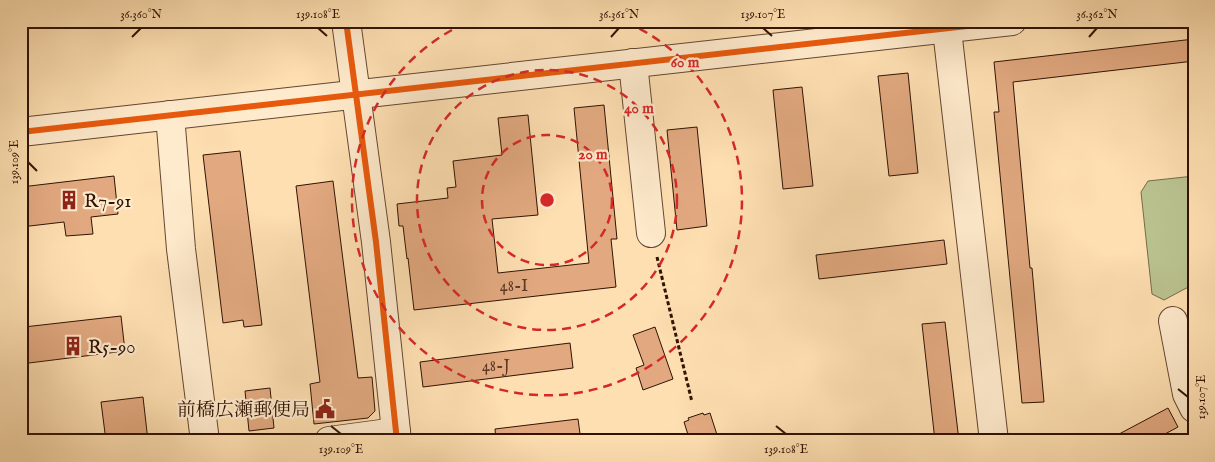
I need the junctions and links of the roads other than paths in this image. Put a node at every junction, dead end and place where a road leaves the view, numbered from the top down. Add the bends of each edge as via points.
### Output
1 (346, 21) edge
2 (1012, 21) edge
3 (947, 25) edge
4 (633, 63) junction
5 (356, 93) junction
6 (170, 115) junction
7 (21, 132) edge
8 (651, 233) road end
9 (1174, 322) dead end
10 (1194, 408) edge
11 (397, 436) edge
12 (205, 441) edge
13 (329, 441) edge
14 (994, 441) edge

1 - 5 street
2 - 3 street
3 - 4 street
3 - 14 street
4 - 5 street
4 - 8 street
5 - 6 street
5 - 11 street
6 - 7 street
6 - 12 street
9 - 10 street via 1187,394
11 - 13 street

